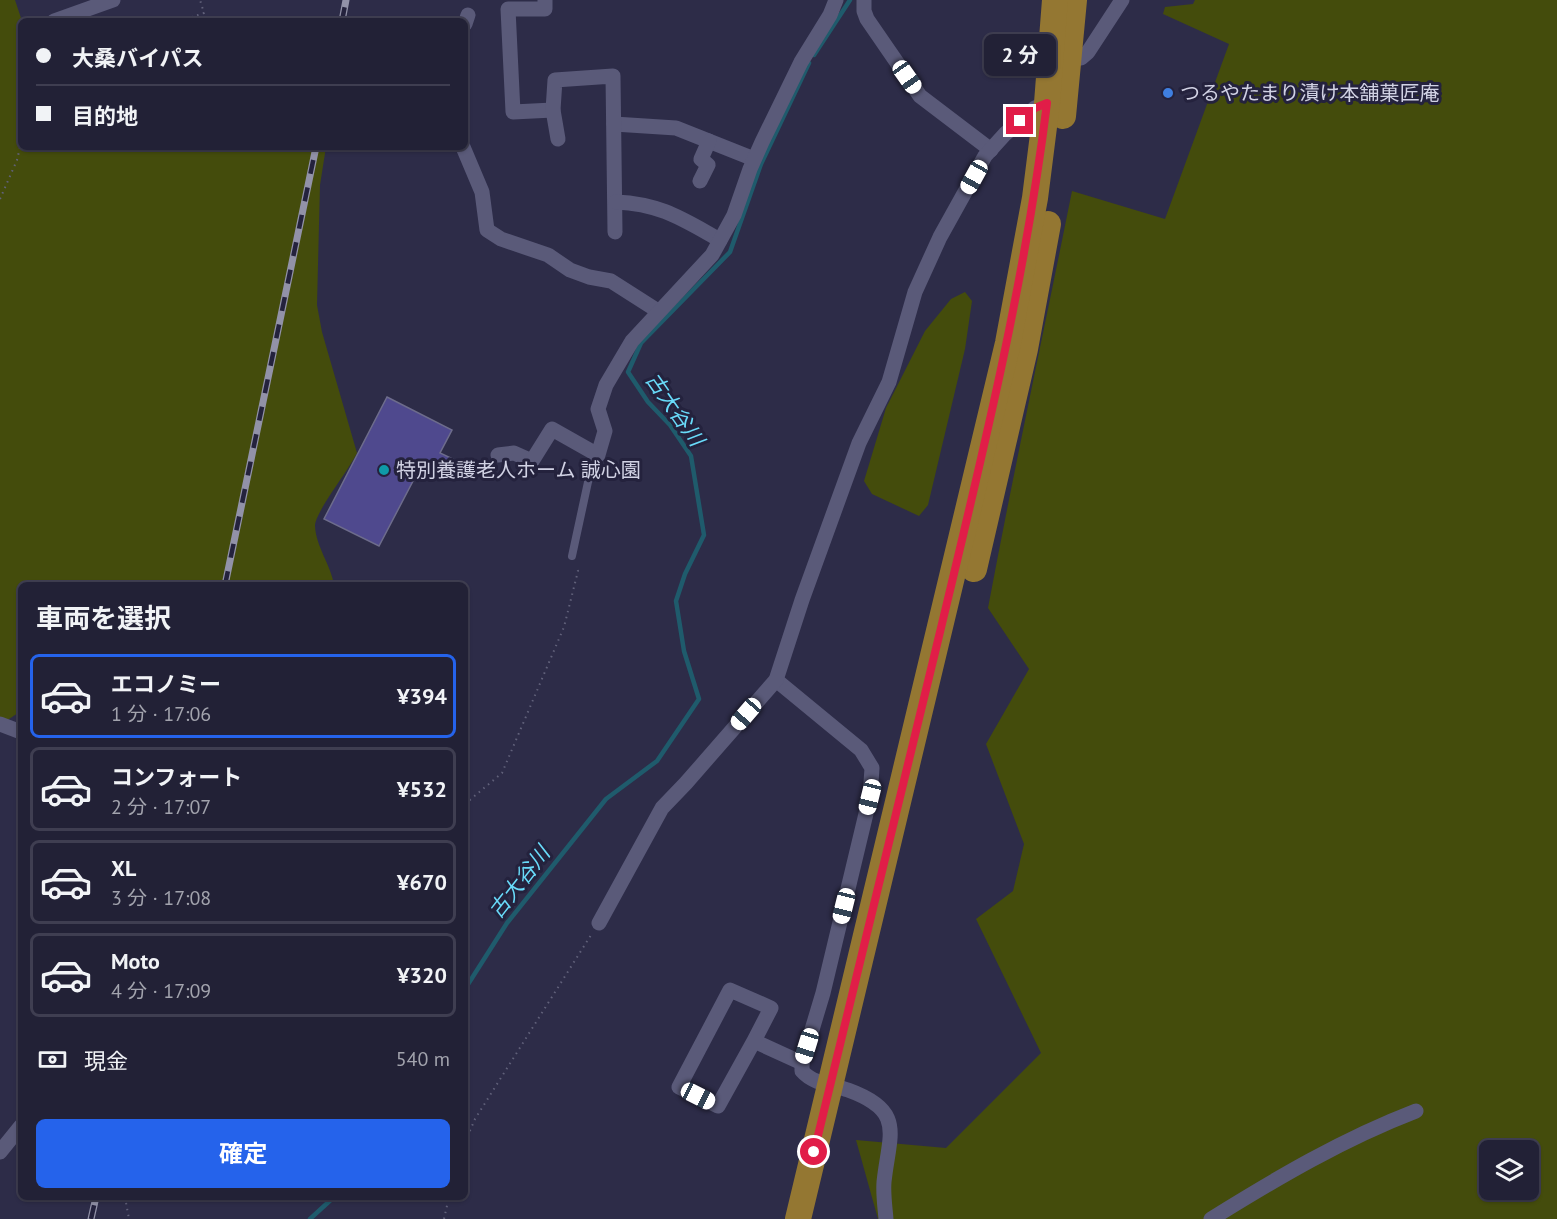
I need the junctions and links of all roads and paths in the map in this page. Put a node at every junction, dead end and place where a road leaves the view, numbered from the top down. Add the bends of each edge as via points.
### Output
1 (113, 0) edge
2 (200, 0) edge
3 (545, 0) edge
4 (836, 0) edge
5 (864, 0) edge
6 (1055, 0) edge
7 (1074, 0) edge
8 (1122, 0) edge
9 (62, 18) edge
10 (189, 18) edge
11 (1070, 57) junction
12 (1056, 104) junction
13 (553, 110) junction
14 (614, 124) junction
15 (558, 139) dead end
16 (709, 141) junction
17 (19, 150) edge
18 (464, 150) edge
19 (991, 150) junction
20 (754, 159) junction
21 (700, 181) dead end
22 (0, 200) edge
23 (616, 202) junction
24 (615, 232) dead end
25 (720, 240) junction
26 (658, 311) junction
27 (498, 455) dead end
28 (598, 455) junction
29 (572, 556) joint
30 (776, 680) junction
31 (0, 724) edge
32 (18, 731) edge
33 (468, 801) edge
34 (599, 923) joint
35 (754, 1041) junction
36 (802, 1063) junction
37 (839, 1087) junction
38 (1416, 1111) dead end
39 (18, 1130) edge
40 (468, 1135) edge
41 (0, 1152) edge
42 (126, 1200) edge
43 (447, 1200) edge
44 (129, 1219) edge
45 (444, 1219) edge
46 (798, 1219) edge
47 (817, 1219) edge
48 (886, 1219) edge
49 (1211, 1219) edge

1 - 9 street
2 - 10 path via 204,13
3 - 13 street via 545,9 508,9 513,112
4 - 20 street
5 - 19 street via 867,19 920,96
6 - 12 highway
7 - 11 highway
8 - 11 street via 1088,52 1081,58
11 - 12 highway
12 - 19 street via 1035,108
12 - 37 highway via 1008,343 993,448
13 - 14 street via 555,80 613,76
13 - 15 street
14 - 16 street via 676,128
14 - 23 street
16 - 20 street
16 - 21 street via 701,159 708,165
17 - 22 path
18 - 26 street via 482,192 487,231 548,255 589,278 611,281
19 - 30 street via 940,237 915,292 889,381 859,443
20 - 25 street via 734,215
23 - 24 street
23 - 25 street via 641,203 668,212
25 - 26 street via 712,255
26 - 28 street via 632,341 606,385 598,409 605,431
27 - 28 street via 514,453 532,461 552,429
28 - 29 lane
29 - 33 path via 578,571 564,627 502,773
30 - 34 street via 662,808
30 - 36 street via 861,750 872,768 870,797 823,993
31 - 32 street
34 - 40 path
35 - 35 street via 771,1008 730,990 679,1087 718,1106
35 - 36 street
36 - 37 street via 806,1075
37 - 46 highway
37 - 47 highway
37 - 48 street via 875,1103 889,1119 884,1185
38 - 49 street via 1348,1140
39 - 41 street
42 - 44 path
43 - 45 path

